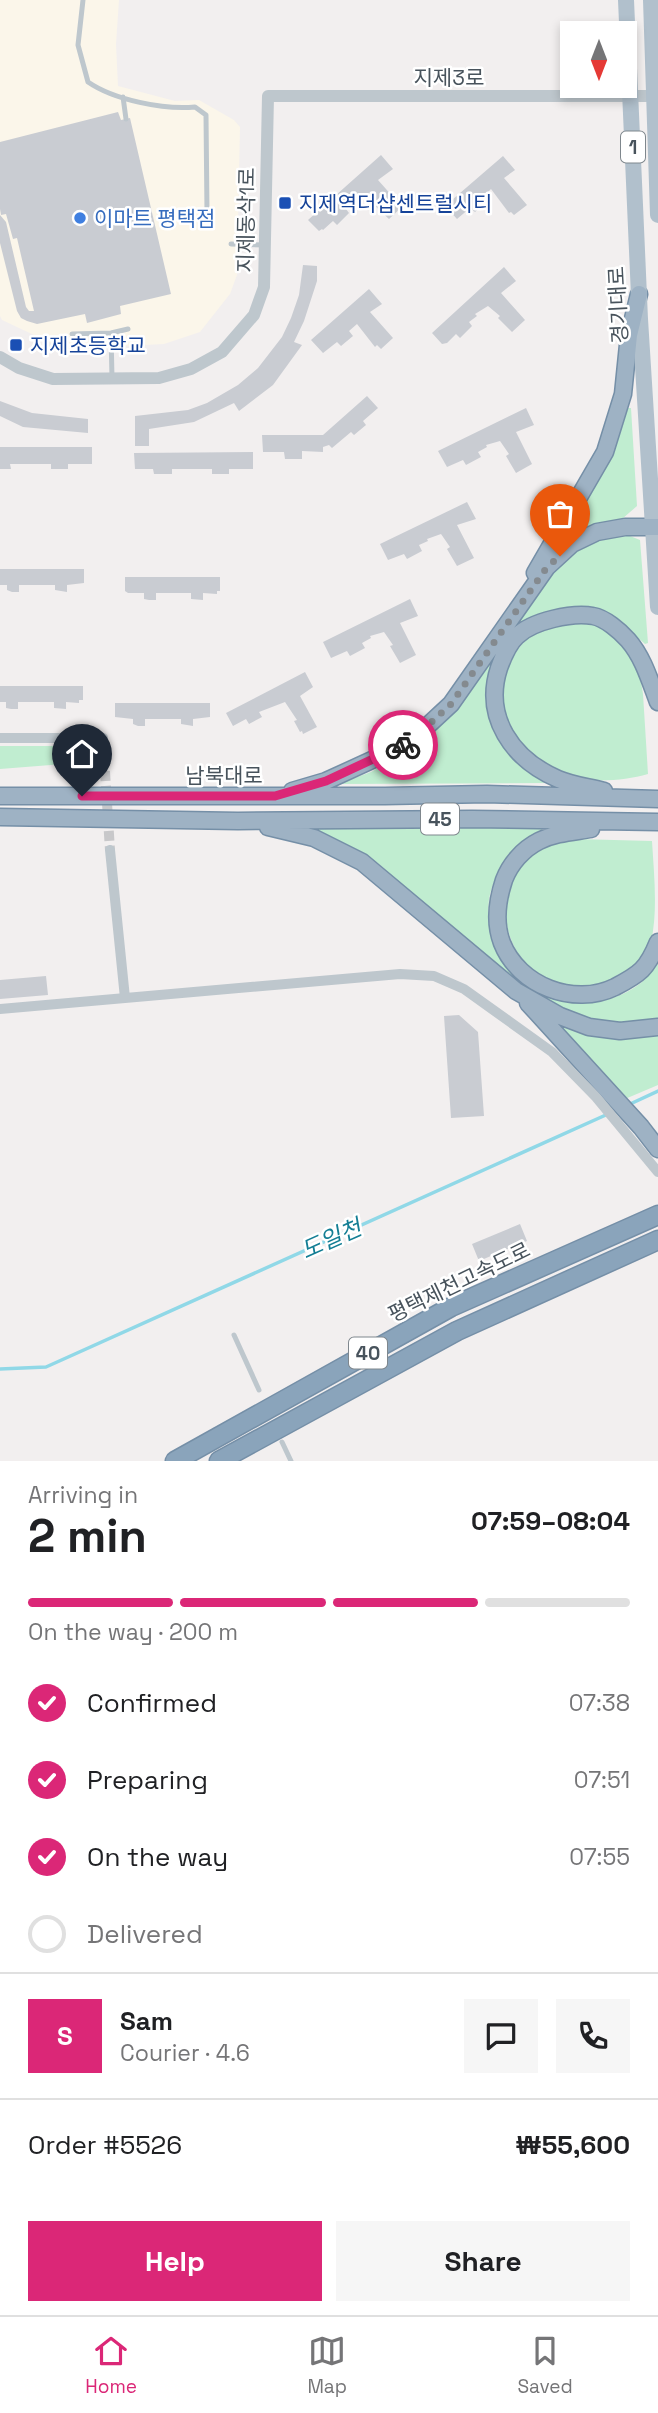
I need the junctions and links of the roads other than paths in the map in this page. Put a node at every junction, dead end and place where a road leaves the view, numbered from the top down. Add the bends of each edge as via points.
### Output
1 (83, 0) edge
2 (626, 0) edge
3 (651, 0) edge
4 (627, 21) edge
5 (268, 96) joint
6 (560, 96) edge
7 (637, 96) edge
8 (657, 96) edge
9 (123, 97) junction
10 (631, 98) edge
11 (126, 119) dead end
12 (207, 213) dead end
13 (658, 215) edge
14 (231, 244) dead end
15 (265, 245) junction
16 (639, 294) junction
17 (128, 329) dead end
18 (111, 333) junction
19 (72, 334) dead end
20 (0, 357) edge
21 (112, 378) junction
22 (656, 527) edge
23 (658, 607) edge
24 (505, 627) junction
25 (658, 702) edge
26 (0, 738) edge
27 (104, 756) tunnel mouth
28 (0, 796) edge
29 (275, 796) junction
30 (634, 799) junction
31 (658, 799) edge
32 (0, 817) edge
33 (238, 821) junction
34 (650, 822) edge
35 (110, 850) tunnel mouth
36 (658, 942) edge
37 (516, 991) junction
38 (125, 998) junction
39 (0, 1009) edge
40 (658, 1027) edge
41 (601, 1093) junction
42 (635, 1132) junction
43 (658, 1149) edge
44 (658, 1172) edge
45 (658, 1215) edge
46 (658, 1240) edge
47 (233, 1335) dead end
48 (259, 1390) dead end
49 (282, 1442) dead end
50 (175, 1461) edge
51 (219, 1461) edge
52 (291, 1461) edge

1 - 9 lane via 78,46 88,82 103,93
2 - 4 main road, 경기대로 / 1
3 - 8 main road, 1
5 - 6 street, 지제3로
5 - 15 street, 지제동삭1로
7 - 8 street, 지제3로
8 - 13 main road, 1
9 - 11 lane
9 - 12 lane via 195,107 206,115
10 - 16 main road, 경기대로 / 1
14 - 15 lane
15 - 21 street, 지제동삭1로 via 264,287 254,315 222,352 191,369 159,377
16 - 22 main road, 경기대로 / 1
16 - 24 highway via 623,394 605,452
17 - 18 lane
18 - 19 lane
18 - 21 lane
20 - 21 street, 지제동삭1로 via 53,379
22 - 23 main road, 경기대로 / 1
22 - 24 highway via 597,532 572,544 547,567
24 - 29 highway via 451,704 409,743 326,781
25 - 30 highway via 628,640 594,616 566,615 518,635 503,656 495,679 497,719 522,757 559,779
26 - 27 street via 103,738
28 - 29 highway, 남북대로 / 45
29 - 30 highway, 남북대로 / 45 via 488,793
30 - 31 highway, 남북대로 / 45
32 - 33 highway, 45
33 - 34 highway, 45
33 - 37 highway via 314,838 362,862
34 - 36 highway via 556,834 536,842 519,855 506,875 497,899 497,921 514,962 539,984 569,995 607,990 639,974
35 - 38 street
37 - 40 highway via 589,1027 620,1031
37 - 41 highway
38 - 39 street
38 - 41 street via 400,974 434,976 464,989 515,1024
41 - 42 highway
42 - 43 highway
42 - 44 street
45 - 50 highway, 평택제천고속도로 / 40 via 452,1307
46 - 51 highway, 평택제천고속도로 / 40 via 457,1331
47 - 48 lane
49 - 52 lane

